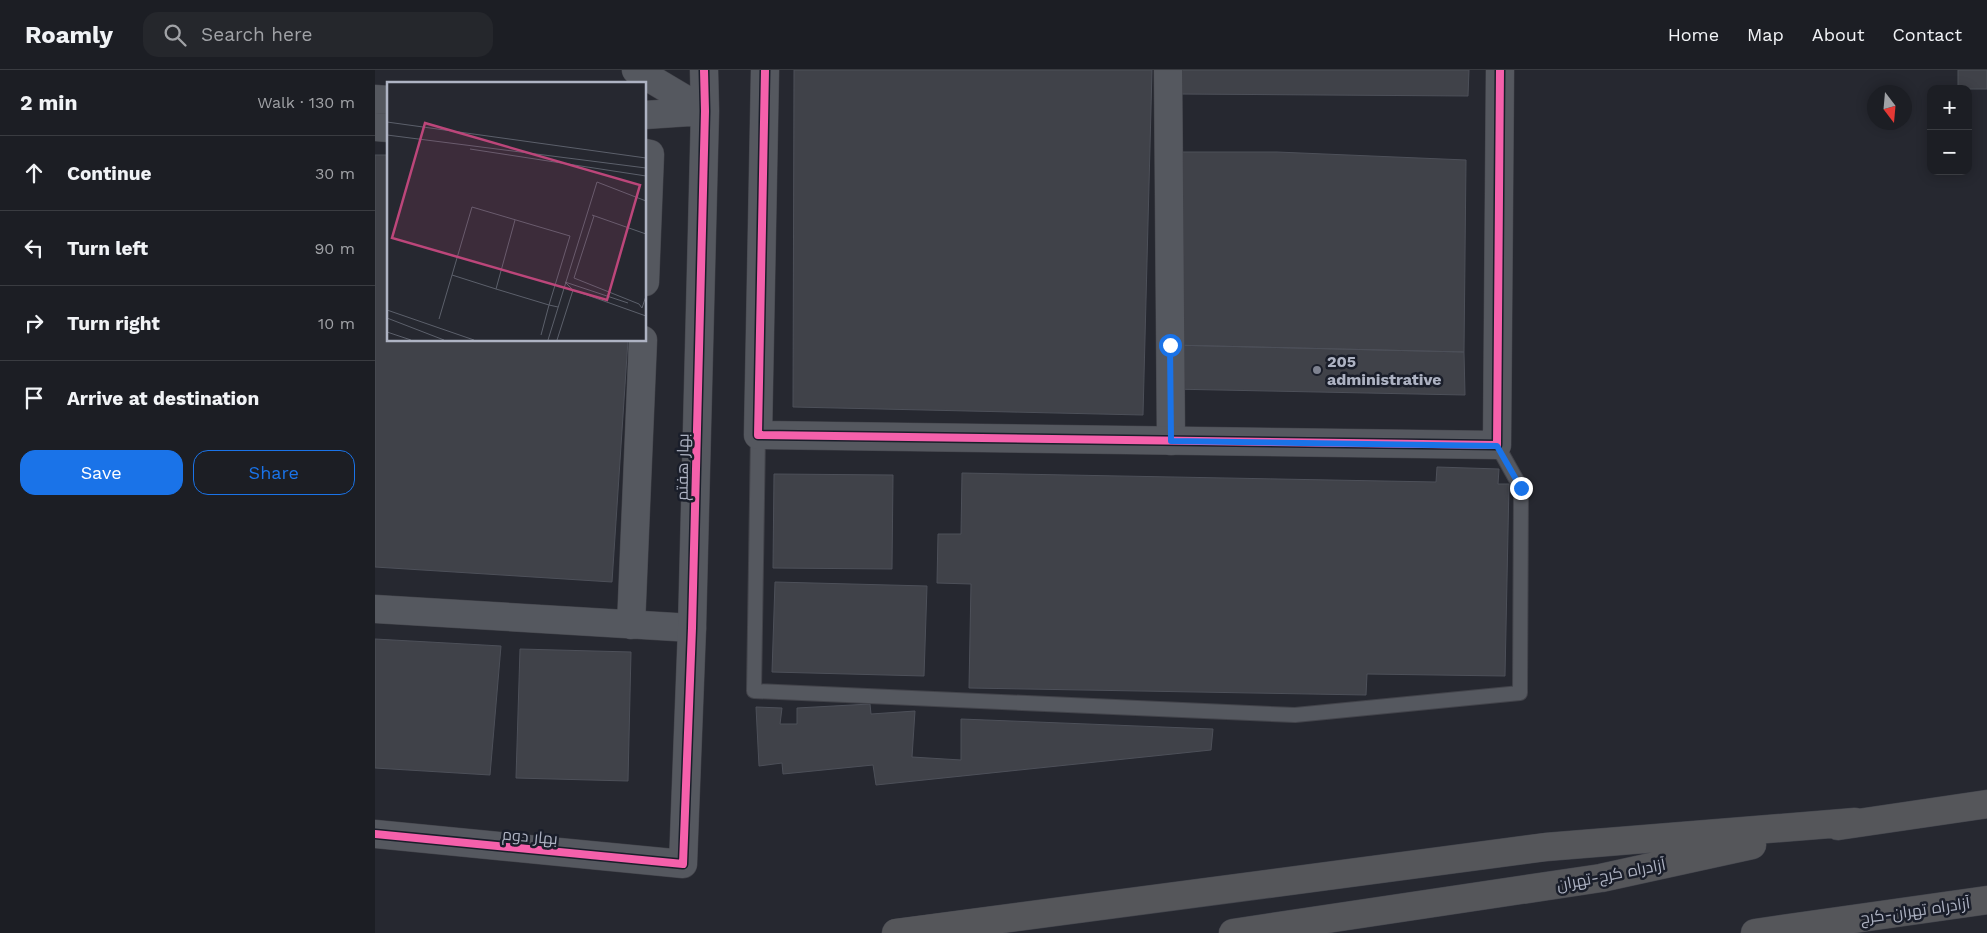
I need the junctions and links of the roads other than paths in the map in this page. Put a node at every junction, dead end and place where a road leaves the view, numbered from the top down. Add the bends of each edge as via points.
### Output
1 (636, 70) edge
2 (704, 70) edge
3 (765, 70) edge
4 (1168, 70) edge
5 (1500, 70) edge
6 (705, 111) junction
7 (646, 115) edge
8 (646, 153) edge
9 (646, 256) edge
10 (643, 341) edge
11 (758, 435) junction
12 (1171, 441) junction
13 (1497, 446) junction
14 (375, 610) edge
15 (631, 624) junction
16 (692, 628) junction
17 (1987, 804) edge
18 (1855, 822) junction
19 (375, 834) edge
20 (683, 864) joint
21 (1987, 900) edge
22 (896, 933) edge
23 (1233, 933) edge
24 (1755, 933) edge

1 - 6 street
2 - 6 street, بهار هفتم
3 - 11 street
4 - 12 street
5 - 13 street
6 - 7 street
6 - 16 street, بهار هفتم
8 - 9 street via 650,154
10 - 15 street
11 - 12 street
11 - 13 lane via 754,691 1295,715 1520,693 1521,488
12 - 13 street
14 - 15 street
15 - 16 street
16 - 20 street, بهار هفتم
17 - 18 highway, آزادراه کرج-تهران
18 - 22 highway via 1546,847
18 - 23 highway, آزادراه کرج-تهران via 1601,878
19 - 20 street, بهار دوم
21 - 24 highway, آزادراه تهران-کرج

